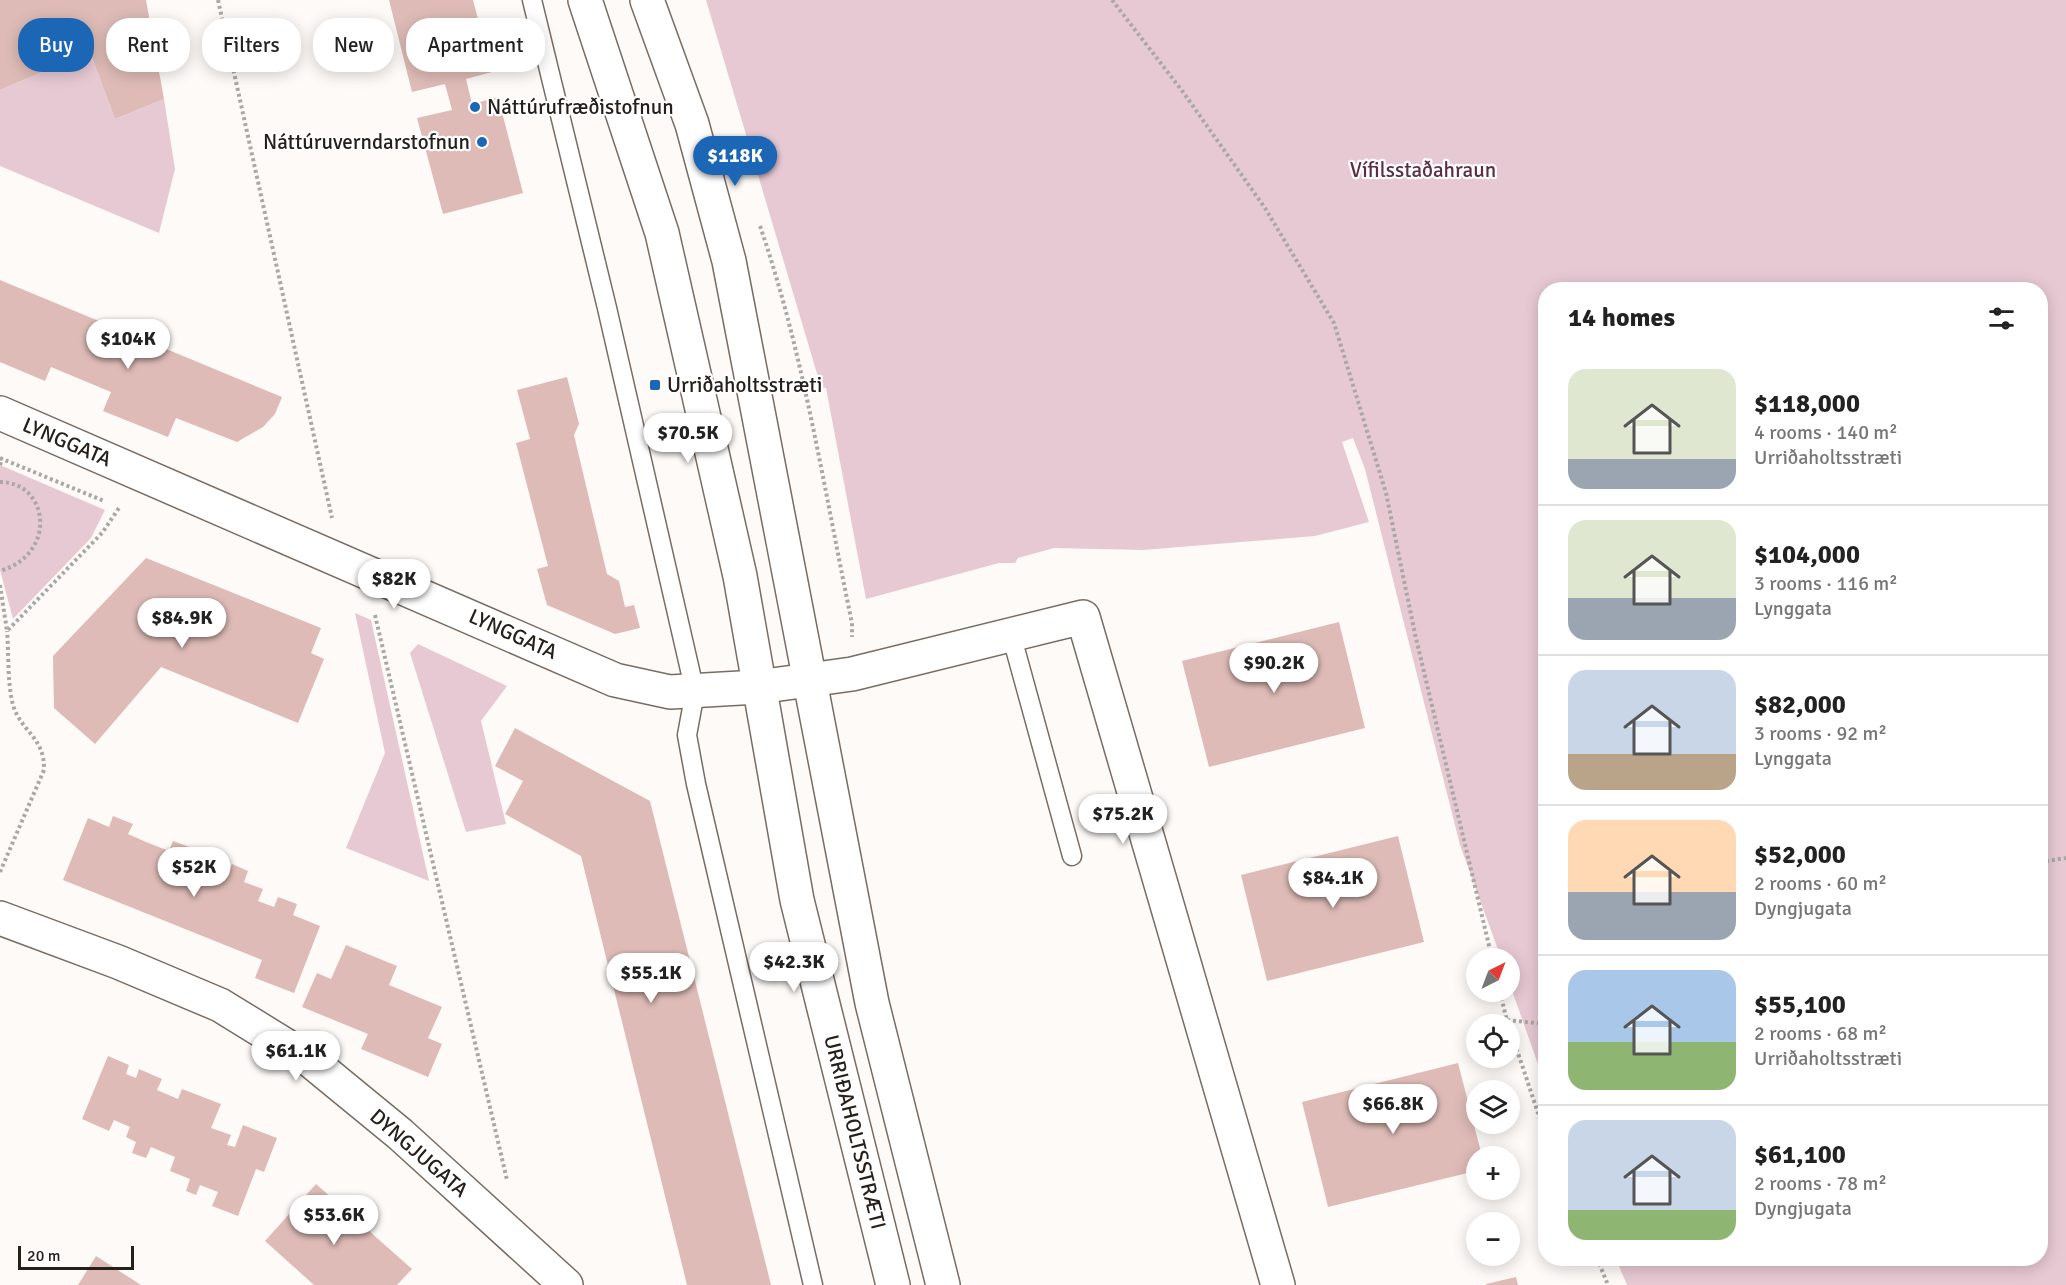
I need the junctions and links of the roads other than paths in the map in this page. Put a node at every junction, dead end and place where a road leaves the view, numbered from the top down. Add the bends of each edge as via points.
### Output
1 (532, 0) edge
2 (585, 0) edge
3 (647, 0) edge
4 (0, 413) edge
5 (1011, 634) junction
6 (809, 680) junction
7 (758, 687) junction
8 (695, 692) junction
9 (1072, 856) dead end
10 (0, 918) edge
11 (566, 1285) edge
12 (813, 1285) edge
13 (893, 1285) edge
14 (943, 1285) edge
15 (1278, 1285) edge

1 - 8 lane
2 - 7 street, URRIÐAHOLTSSTRÆTI via 662,233 740,576
3 - 6 street via 692,124 729,261
4 - 8 street, LYNGGATA via 615,680 670,692
5 - 6 street via 852,674
5 - 9 lane
5 - 15 street via 1083,617
6 - 7 street, LYNGGATA
6 - 14 street via 872,1003
7 - 8 street, LYNGGATA
7 - 13 street, URRIÐAHOLTSSTRÆTI via 797,900
8 - 12 lane via 687,735 696,784
10 - 11 street, DYNGJUGATA via 220,1005 311,1061 400,1134

